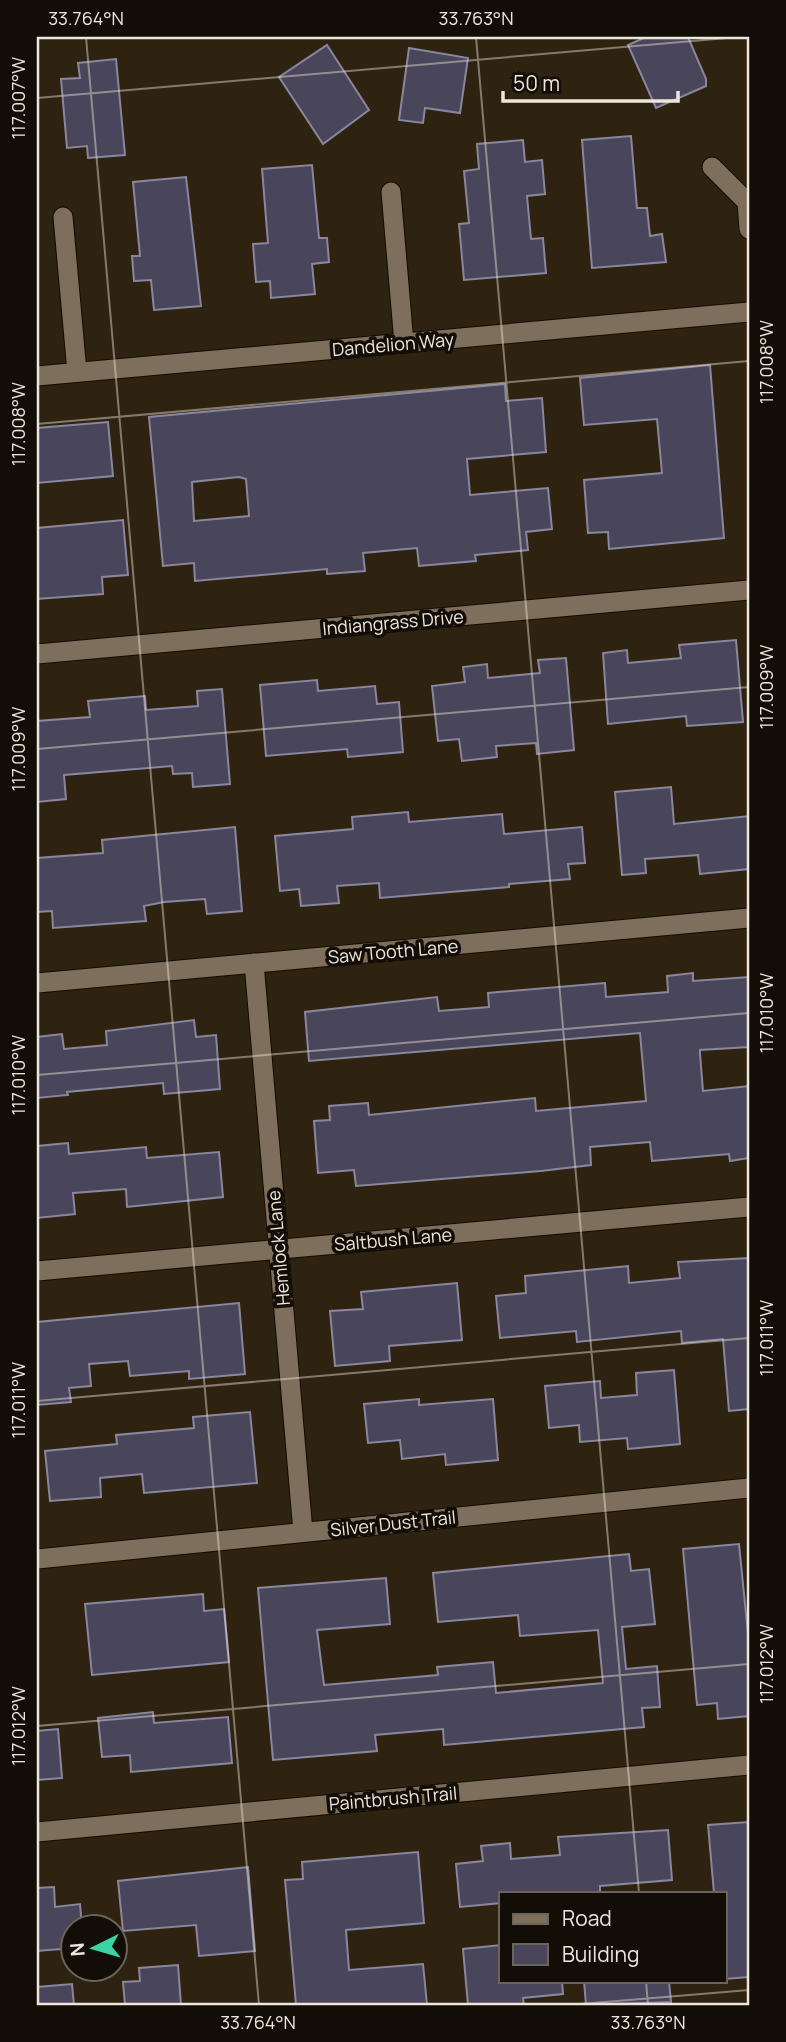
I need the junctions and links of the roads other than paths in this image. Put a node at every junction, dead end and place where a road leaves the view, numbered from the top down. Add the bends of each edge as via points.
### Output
1 (712, 167) dead end
2 (391, 192) dead end
3 (63, 217) dead end
4 (749, 229) edge
5 (749, 312) edge
6 (404, 342) junction
7 (77, 372) junction
8 (37, 376) edge
9 (749, 590) edge
10 (37, 654) edge
11 (749, 918) edge
12 (254, 963) junction
13 (37, 983) edge
14 (749, 1207) edge
15 (279, 1249) junction
16 (37, 1271) edge
17 (749, 1489) edge
18 (303, 1532) junction
19 (37, 1559) edge
20 (749, 1765) edge
21 (37, 1832) edge

1 - 4 street via 747,202
2 - 6 street
3 - 7 street
5 - 6 street, Dandelion Way
6 - 7 street, Dandelion Way
7 - 8 street, Dandelion Way
9 - 10 street, Indiangrass Drive
11 - 12 street, Saw Tooth Lane
12 - 13 street, Saw Tooth Lane
12 - 15 street, Hemlock Lane
14 - 15 street, Saltbush Lane
15 - 16 street, Saltbush Lane
15 - 18 street, Hemlock Lane
17 - 18 street, Silver Dust Trail
18 - 19 street, Silver Dust Trail
20 - 21 street, Paintbrush Trail

